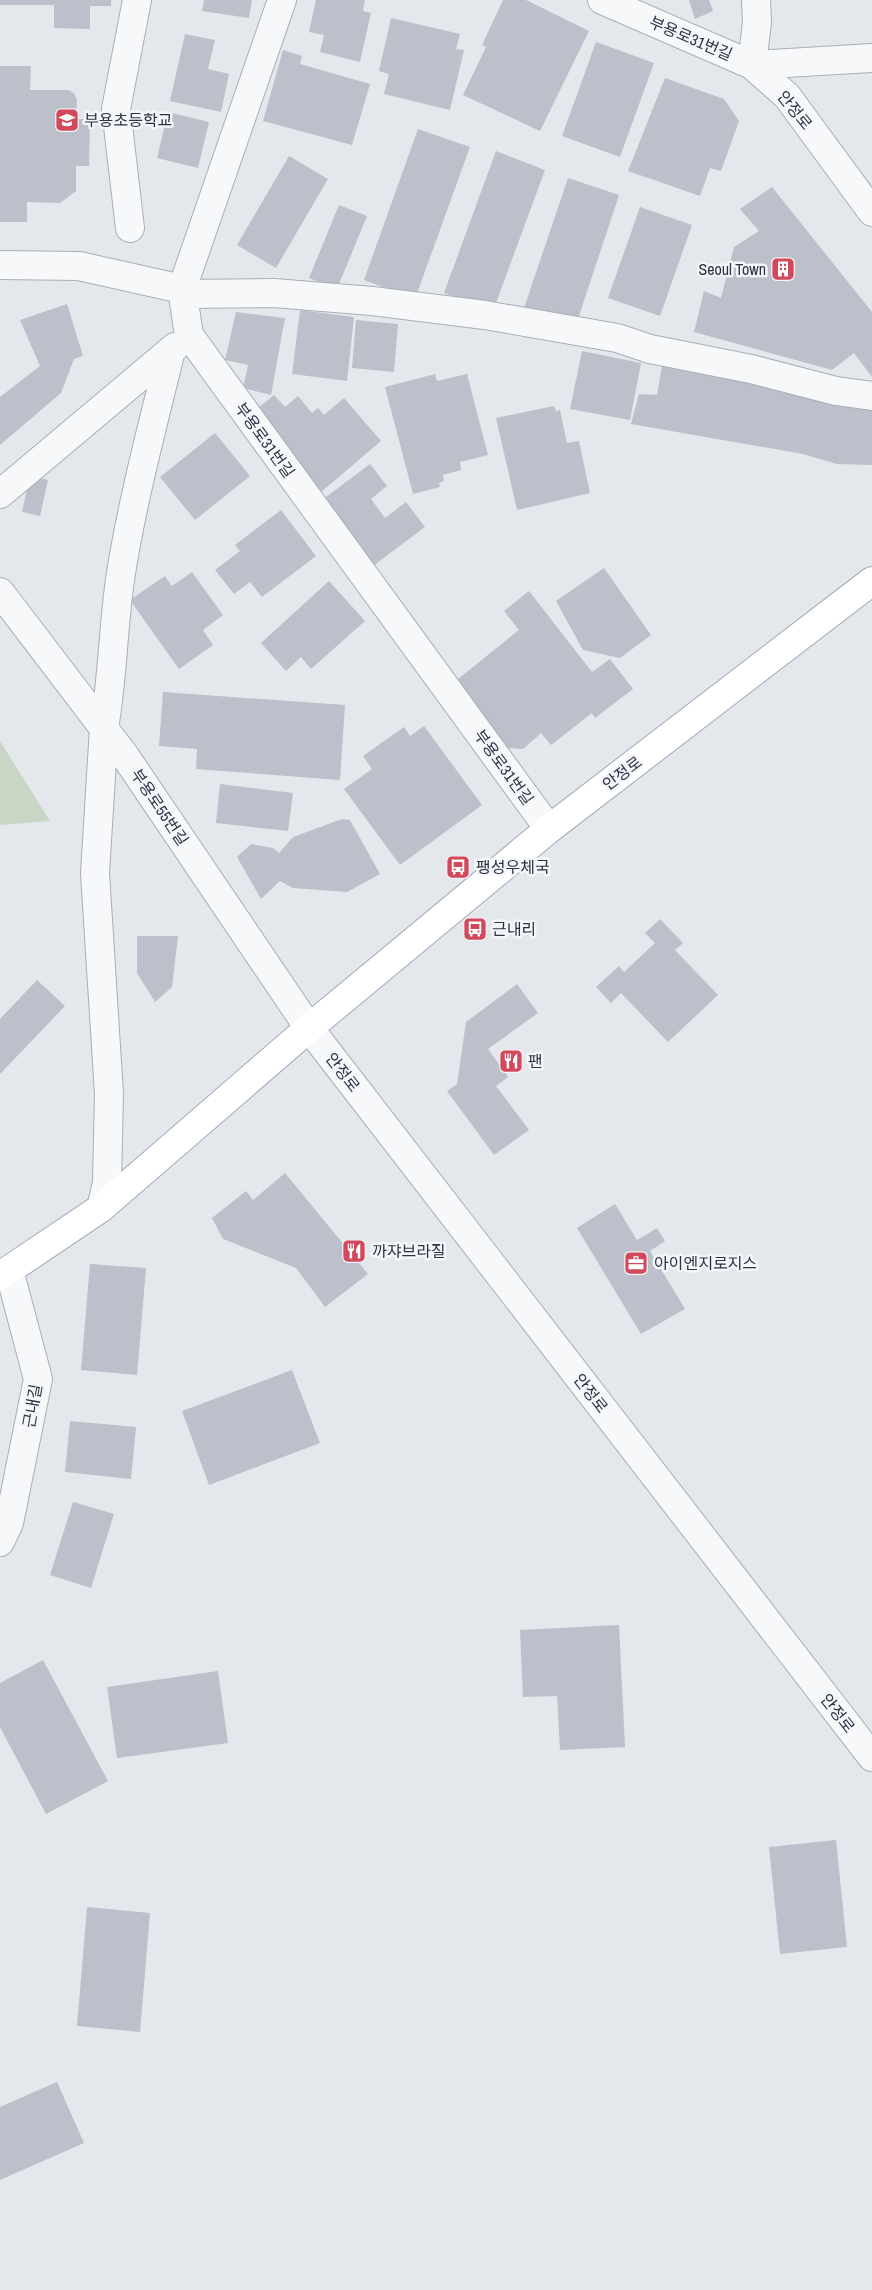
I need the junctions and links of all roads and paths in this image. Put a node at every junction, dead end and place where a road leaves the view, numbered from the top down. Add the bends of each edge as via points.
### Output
1 (137, 0) edge
2 (282, 0) edge
3 (602, 0) edge
4 (756, 0) edge
5 (872, 58) edge
6 (752, 65) junction
7 (872, 212) edge
8 (130, 228) dead end
9 (0, 265) edge
10 (183, 292) junction
11 (180, 343) junction
12 (872, 396) edge
13 (0, 494) edge
14 (872, 581) edge
15 (0, 592) edge
16 (104, 728) junction
17 (549, 829) junction
18 (309, 1028) junction
19 (101, 1208) junction
20 (5, 1273) edge
21 (0, 1542) edge
22 (872, 1757) edge

1 - 8 street via 116,109
2 - 10 street, 부용로31번길
3 - 6 street, 부용로31번길
4 - 6 street
5 - 6 street
6 - 7 street, 안정로 via 787,96
9 - 10 street via 79,266
10 - 11 street, 부용로31번길
10 - 12 street via 274,293 485,315 617,338 650,349 751,369 836,391
11 - 13 street
11 - 16 street via 134,506 124,555
11 - 17 street, 부용로31번길
14 - 17 main road, 안정로
15 - 16 street, 부용로55번길
16 - 18 street, 부용로55번길
16 - 19 street via 95,873 109,1094 107,1183
17 - 18 main road, 안정로
18 - 19 main road, 안정로
18 - 22 street, 안정로
19 - 20 main road, 안정로
20 - 21 street, 근내길 via 38,1379 9,1523

